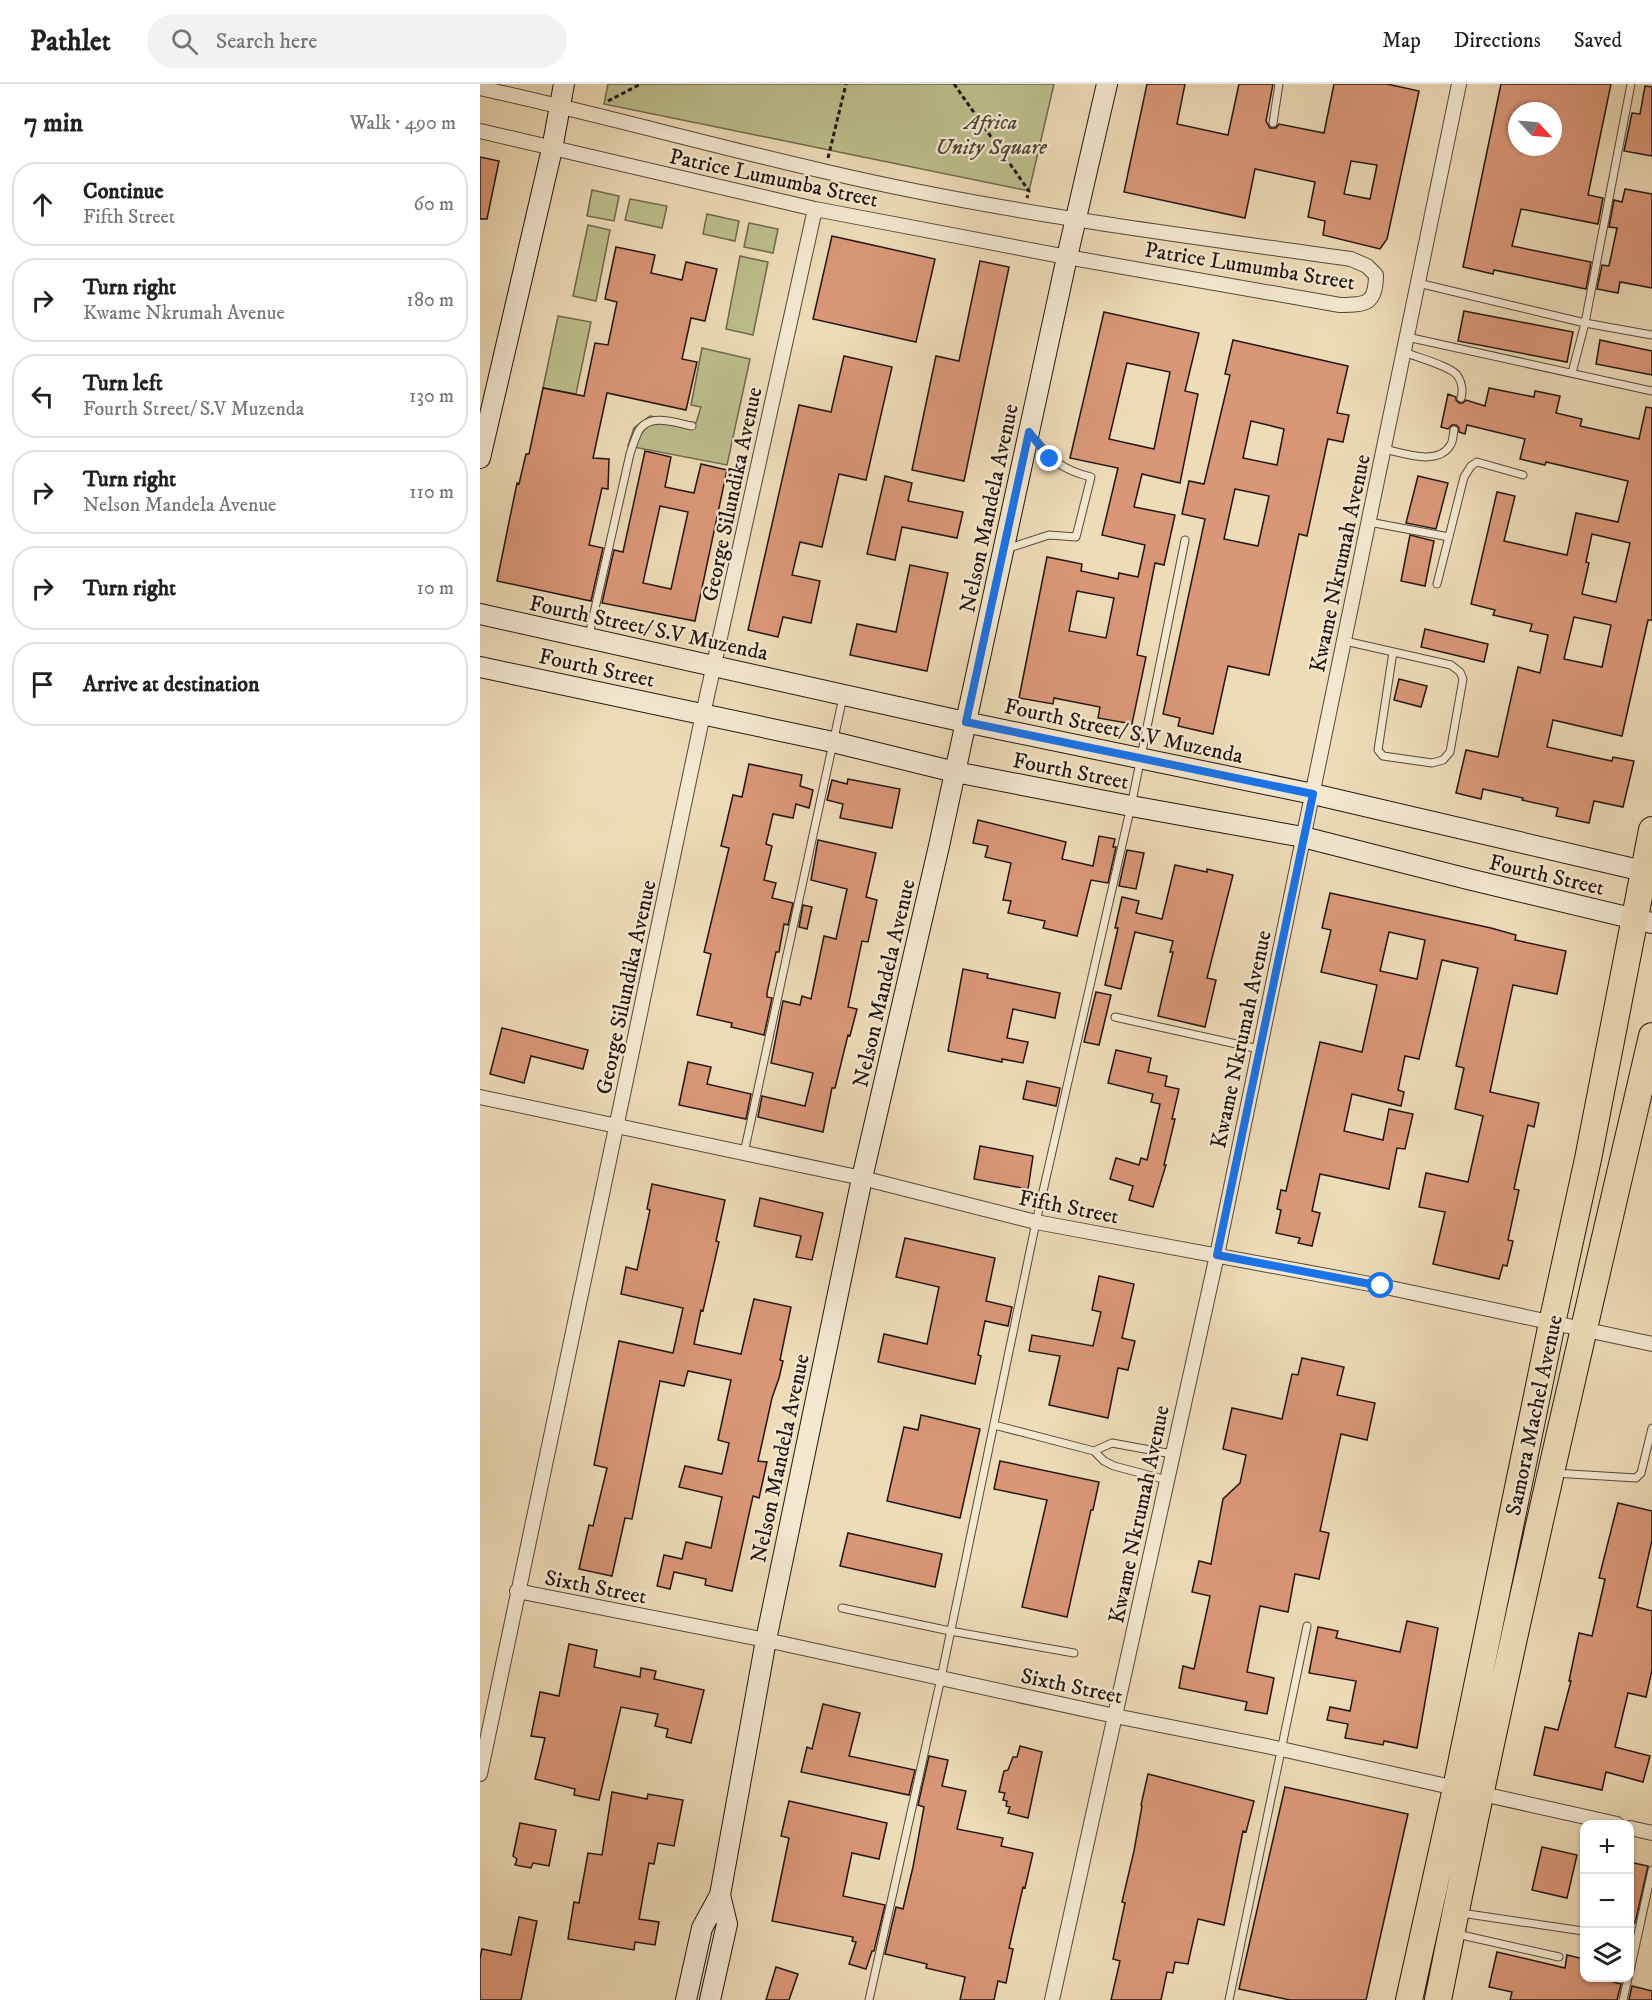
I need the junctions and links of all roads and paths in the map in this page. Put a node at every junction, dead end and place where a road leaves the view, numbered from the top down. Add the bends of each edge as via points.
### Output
1 (564, 84) edge
2 (641, 84) edge
3 (846, 84) edge
4 (954, 84) edge
5 (1107, 84) edge
6 (1280, 84) edge
7 (1459, 84) edge
8 (1631, 84) edge
9 (480, 88) edge
10 (560, 105) junction
11 (601, 115) junction
12 (1273, 123) dead end
13 (480, 131) edge
14 (552, 148) junction
15 (825, 172) junction
16 (815, 209) junction
17 (1023, 211) junction
18 (1075, 220) junction
19 (1067, 257) junction
20 (1418, 283) junction
21 (1585, 323) junction
22 (1652, 335) edge
23 (1407, 337) junction
24 (1404, 352) junction
25 (1572, 373) junction
26 (1652, 391) edge
27 (1461, 398) dead end
28 (692, 426) dead end
29 (1454, 430) dead end
30 (1029, 432) junction
31 (1384, 449) junction
32 (480, 458) edge
33 (1523, 475) dead end
34 (1369, 522) junction
35 (1449, 537) junction
36 (1185, 540) dead end
37 (1004, 549) junction
38 (1437, 584) dead end
39 (480, 615) edge
40 (588, 638) junction
41 (1345, 640) junction
42 (1393, 652) junction
43 (714, 666) junction
44 (480, 667) edge
45 (844, 695) junction
46 (703, 714) junction
47 (966, 722) junction
48 (833, 742) junction
49 (1140, 758) junction
50 (955, 772) junction
51 (1313, 794) junction
52 (1131, 806) junction
53 (1652, 830) edge
54 (1303, 837) junction
55 (1648, 872) edge
56 (1643, 921) edge
57 (1115, 1017) dead end
58 (1652, 1036) edge
59 (1259, 1049) junction
60 (480, 1096) edge
61 (618, 1126) junction
62 (744, 1153) junction
63 (862, 1178) junction
64 (1036, 1222) junction
65 (1217, 1255) junction
66 (1551, 1323) junction
67 (1583, 1330) junction
68 (1652, 1344) edge
69 (994, 1425) junction
70 (1652, 1428) edge
71 (1094, 1451) junction
72 (1172, 1454) junction
73 (1551, 1473) junction
74 (1167, 1480) junction
75 (517, 1591) junction
76 (842, 1608) dead end
77 (1307, 1626) dead end
78 (950, 1631) junction
79 (766, 1640) junction
80 (1074, 1653) dead end
81 (941, 1678) junction
82 (1115, 1716) junction
83 (1281, 1749) junction
84 (480, 1773) edge
85 (1468, 1790) junction
86 (1599, 1820) edge
87 (1634, 1828) edge
88 (1652, 1833) edge
89 (1652, 1870) edge
90 (720, 1895) junction
91 (1454, 1922) junction
92 (1580, 1931) edge
93 (1634, 1949) edge
94 (1559, 1957) dead end
95 (1627, 1982) edge
96 (686, 2000) edge
97 (710, 2000) edge
98 (869, 2000) edge
99 (1052, 2000) edge
100 (1229, 2000) edge
101 (1408, 2000) edge
102 (1438, 2000) edge
103 (1623, 2000) edge

1 - 10 main road
2 - 11 path via 604,104
3 - 15 path
4 - 17 path via 1029,191
5 - 18 main road, Nelson Mandela Avenue
6 - 12 lane
7 - 20 street, Kwame Nkrumah Avenue
8 - 21 lane
9 - 10 street, Patrice Lumumba Street
10 - 11 street, Patrice Lumumba Street
10 - 14 main road
11 - 15 street, Patrice Lumumba Street
13 - 14 street, Patrice Lumumba Street
14 - 16 street, Patrice Lumumba Street
14 - 32 main road
15 - 17 street, Patrice Lumumba Street
16 - 19 street, Patrice Lumumba Street
16 - 43 street, George Silundika Avenue
17 - 18 street, Patrice Lumumba Street
18 - 19 main road, Nelson Mandela Avenue
18 - 19 street, Patrice Lumumba Street via 1351,259 1376,275 1376,287 1365,303 1340,304
19 - 30 main road, Nelson Mandela Avenue
20 - 21 lane
20 - 23 street, Kwame Nkrumah Avenue
21 - 22 lane
21 - 25 lane
23 - 24 street, Kwame Nkrumah Avenue
23 - 25 lane
24 - 27 lane via 1457,375 1463,390
24 - 31 street, Kwame Nkrumah Avenue
25 - 26 lane
28 - 40 lane via 658,420 639,429
29 - 31 lane via 1450,446 1436,456
30 - 37 main road, Nelson Mandela Avenue
30 - 37 lane via 1050,459 1076,474 1091,477 1076,537 1049,535
31 - 34 street, Kwame Nkrumah Avenue
33 - 35 lane via 1477,462 1470,466
34 - 35 lane
34 - 41 street, Kwame Nkrumah Avenue
35 - 38 lane
36 - 49 lane
37 - 47 main road, Nelson Mandela Avenue
39 - 40 main road, Fourth Street/ S.V Muzenda
40 - 43 main road, Fourth Street/ S.V Muzenda
41 - 42 lane
41 - 51 street, Kwame Nkrumah Avenue
42 - 42 lane via 1378,750 1383,756 1432,763 1443,760 1450,752 1463,679 1460,672 1451,665
43 - 45 main road, Fourth Street/ S.V Muzenda
43 - 46 street, George Silundika Avenue
44 - 46 main road, Fourth Street
45 - 47 main road, Fourth Street/ S.V Muzenda
45 - 48 lane
46 - 48 main road, Fourth Street
46 - 61 street, George Silundika Avenue
47 - 49 main road, Fourth Street/ S.V Muzenda
47 - 50 main road, Nelson Mandela Avenue
48 - 50 main road, Fourth Street
48 - 62 lane
49 - 51 main road, Fourth Street/ S.V Muzenda
49 - 52 lane
50 - 52 main road, Fourth Street
50 - 63 main road, Nelson Mandela Avenue
51 - 54 street, Kwame Nkrumah Avenue
51 - 55 main road, Fourth Street/ S.V Muzenda
52 - 54 main road, Fourth Street
52 - 64 lane
53 - 55 highway, Samora Machel Avenue
54 - 56 main road, Fourth Street
54 - 59 street, Kwame Nkrumah Avenue
55 - 56 highway, Samora Machel Avenue
56 - 66 highway, Samora Machel Avenue
57 - 59 lane
58 - 67 highway, Samora Machel Avenue
59 - 65 street, Kwame Nkrumah Avenue
60 - 61 street, Fifth Street
61 - 62 street, Fifth Street
61 - 75 street, George Silundika Avenue
62 - 63 street, Fifth Street
63 - 64 street, Fifth Street
63 - 79 main road, Nelson Mandela Avenue
64 - 65 street, Fifth Street
64 - 69 lane
65 - 66 street, Fifth Street
65 - 72 street, Kwame Nkrumah Avenue
66 - 67 street, Fifth Street
66 - 85 highway, Samora Machel Avenue
67 - 68 street, Fifth Street
67 - 73 highway, Samora Machel Avenue
69 - 71 lane
69 - 78 lane
70 - 73 lane via 1641,1473 1636,1478
71 - 72 lane via 1112,1443
71 - 74 lane via 1114,1466
72 - 74 street, Kwame Nkrumah Avenue
73 - 85 highway, Samora Machel Avenue
74 - 82 street, Kwame Nkrumah Avenue
75 - 79 street, Sixth Street
75 - 84 street, George Silundika Avenue
76 - 78 lane
77 - 83 lane
78 - 80 lane
78 - 81 lane
79 - 81 street, Sixth Street
79 - 90 main road, Nelson Mandela Avenue
81 - 82 street, Sixth Street
81 - 98 lane
82 - 83 street, Sixth Street
82 - 99 street, Kwame Nkrumah Avenue
83 - 85 street, Sixth Street
83 - 100 lane
85 - 86 street, Sixth Street
85 - 91 highway, Samora Machel Avenue
85 - 101 highway, Samora Machel Avenue
87 - 88 street
89 - 93 lane
90 - 96 main road, Nelson Mandela Avenue via 702,1928
90 - 97 main road, Nelson Mandela Avenue via 726,1924
91 - 92 lane
91 - 94 lane
91 - 102 highway, Samora Machel Avenue
95 - 103 lane

